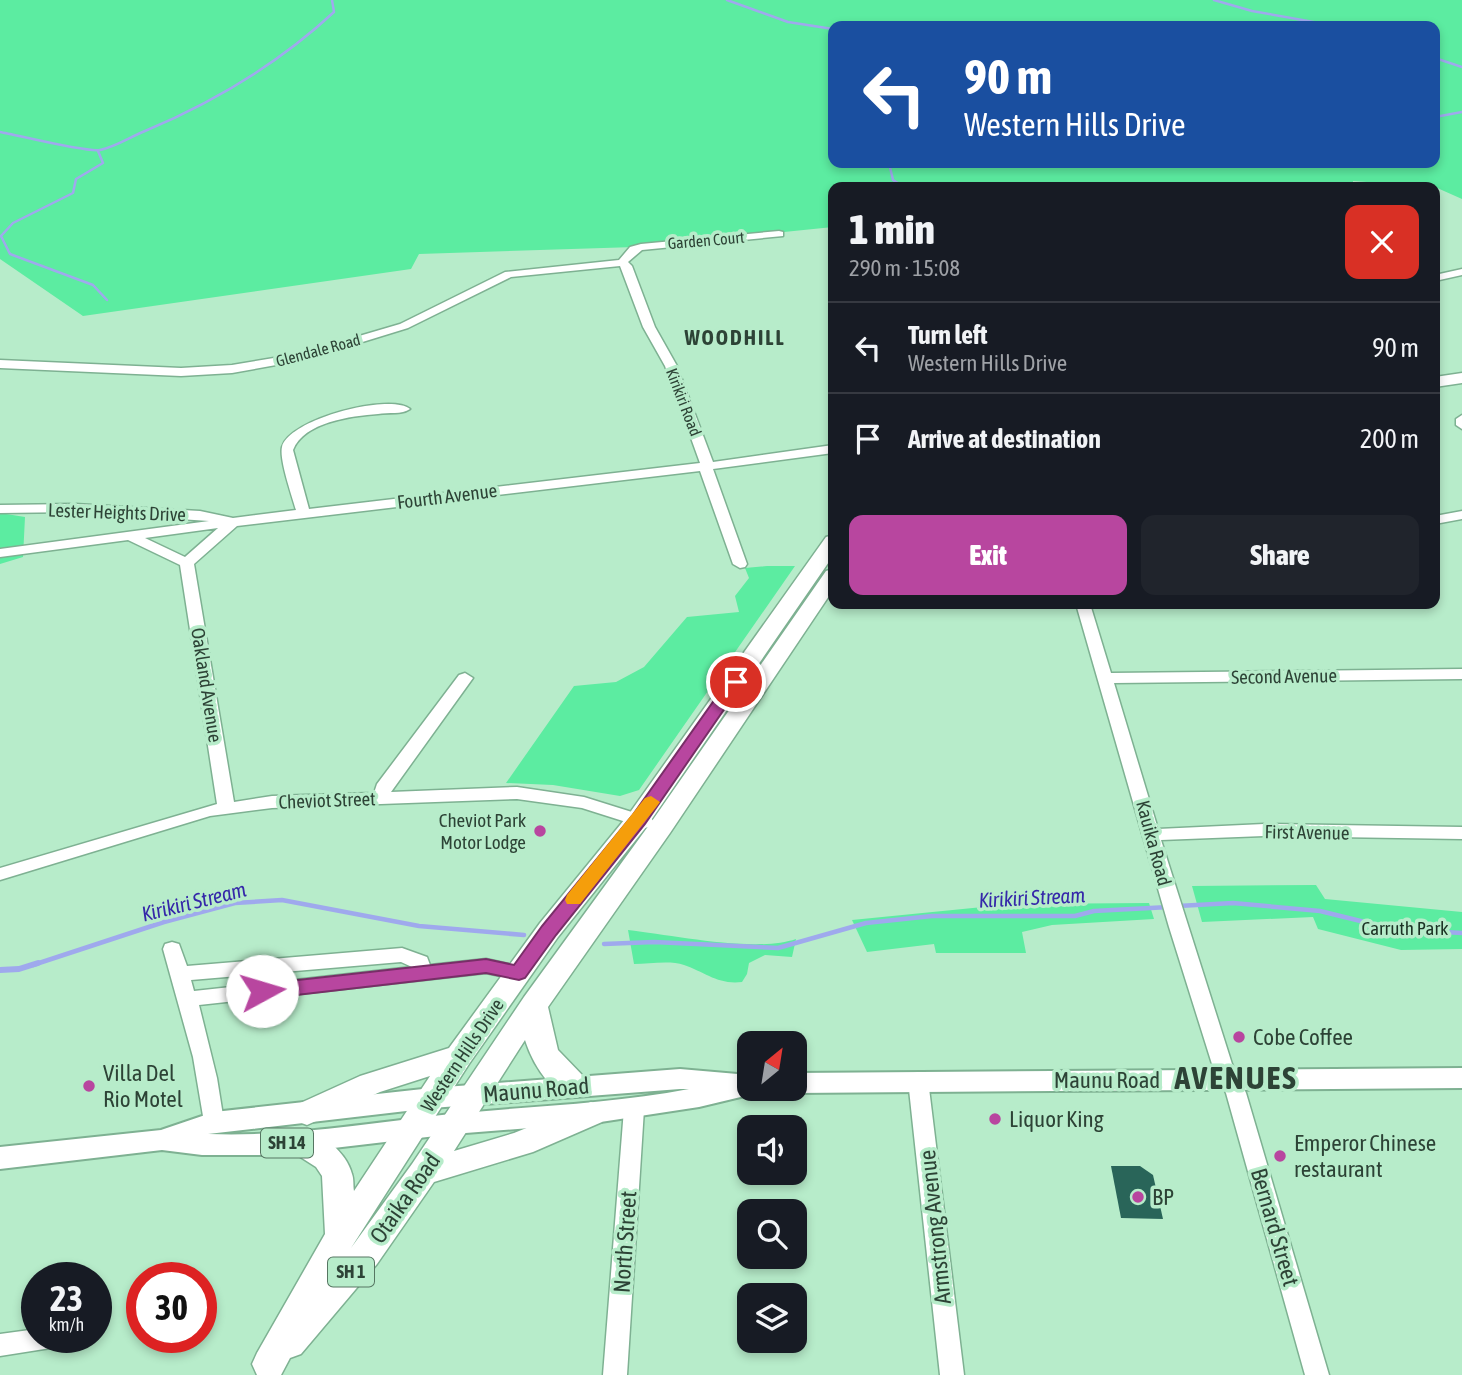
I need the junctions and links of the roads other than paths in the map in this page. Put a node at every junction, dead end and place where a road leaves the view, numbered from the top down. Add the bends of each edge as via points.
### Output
1 (779, 234) dead end
2 (622, 263) junction
3 (1459, 275) edge
4 (1440, 277) edge
5 (0, 364) edge
6 (1462, 378) edge
7 (1440, 381) edge
8 (1462, 388) edge
9 (1440, 390) edge
10 (404, 409) dead end
11 (1462, 419) edge
12 (1462, 425) edge
13 (828, 450) edge
14 (708, 466) junction
15 (0, 509) edge
16 (304, 514) junction
17 (1462, 516) edge
18 (1440, 519) edge
19 (233, 522) junction
20 (128, 536) junction
21 (828, 549) edge
22 (0, 553) edge
23 (187, 563) junction
24 (740, 564) dead end
25 (828, 581) edge
26 (1085, 609) edge
27 (1462, 674) edge
28 (465, 678) dead end
29 (1106, 678) junction
30 (745, 684) junction
31 (382, 798) junction
32 (226, 807) junction
33 (650, 823) junction
34 (1462, 833) edge
35 (1153, 835) junction
36 (0, 874) edge
37 (172, 949) dead end
38 (519, 973) junction
39 (180, 974) junction
40 (423, 974) junction
41 (188, 999) junction
42 (534, 1004) junction
43 (459, 1056) junction
44 (1462, 1078) edge
45 (918, 1080) junction
46 (1230, 1080) junction
47 (807, 1083) edge
48 (737, 1084) edge
49 (576, 1087) junction
50 (737, 1088) edge
51 (474, 1095) junction
52 (432, 1098) junction
53 (634, 1109) junction
54 (591, 1114) junction
55 (214, 1122) junction
56 (455, 1124) junction
57 (305, 1127) junction
58 (413, 1129) junction
59 (161, 1140) junction
60 (0, 1158) edge
61 (424, 1173) junction
62 (341, 1236) junction
63 (21, 1342) edge
64 (0, 1345) edge
65 (265, 1370) edge
66 (615, 1375) edge
67 (952, 1375) edge
68 (1317, 1375) edge

1 - 2 street, Garden Court via 645,246 634,249
2 - 5 street, Glendale Road via 509,274 404,326 300,357 232,369 181,372
2 - 14 street, Kirikiri Road via 671,366
3 - 4 street
6 - 7 highway
8 - 9 highway
10 - 16 street via 319,422 292,437 287,450
11 - 12 street
13 - 14 street, Fourth Avenue
14 - 16 street, Fourth Avenue
14 - 24 street, Kirikiri Road
15 - 19 street, Lester Heights Drive via 188,514
16 - 19 street, Fourth Avenue
17 - 18 street
19 - 20 street, Fourth Avenue
19 - 23 street
20 - 22 street, Fourth Avenue
20 - 23 street
21 - 30 highway, Western Hills Drive / SH 1
23 - 32 street, Oakland Avenue
25 - 30 highway, Western Hills Drive / SH 1
26 - 29 street, Kauika Road
27 - 29 street, Second Avenue
28 - 31 street via 383,788
29 - 35 street, Kauika Road
30 - 33 highway, Western Hills Drive / SH 1
31 - 32 street, Cheviot Street
31 - 33 street, Cheviot Street via 544,795
32 - 36 street, Cheviot Street
33 - 38 highway, Western Hills Drive / SH 1 via 549,930
33 - 42 highway, Western Hills Drive / SH 1
34 - 35 street, First Avenue via 1264,830
35 - 46 street, Kauika Road
37 - 39 street
38 - 40 street via 486,966
38 - 43 highway, Western Hills Drive / SH 1
39 - 40 street via 402,955 420,962
39 - 41 street
40 - 41 street
41 - 55 street
42 - 49 highway via 537,1037 545,1058
42 - 51 highway, Western Hills Drive / SH 1
43 - 52 highway, Western Hills Drive / SH 1
43 - 57 highway via 370,1084
44 - 46 main road, Maunu Road
45 - 46 main road, Maunu Road
45 - 47 main road, Maunu Road
45 - 67 street, Armstrong Avenue
46 - 68 street, Bernard Street
48 - 49 main road, Maunu Road via 680,1079
49 - 51 main road, Maunu Road
50 - 53 main road, Maunu Road
51 - 52 main road, Maunu Road / SH 14
51 - 56 highway, Western Hills Drive / SH 1
52 - 57 main road, Maunu Road / SH 14
52 - 58 highway, Western Hills Drive / SH 1
53 - 54 main road, Maunu Road
53 - 66 street, North Street
54 - 56 main road, Maunu Road
54 - 61 highway via 522,1143
55 - 57 main road, Maunu Road / SH 14
55 - 59 main road, Maunu Road / SH 14
56 - 58 main road, Maunu Road / SH 14
56 - 61 highway, Otaika Road / SH 1
57 - 58 main road, Maunu Road / SH 14
57 - 59 main road, Maunu Road / SH 14 via 205,1146
57 - 62 highway via 337,1174
58 - 62 highway, Otaika Road / SH 1
59 - 60 main road, Maunu Road / SH 14
61 - 65 highway, Otaika Road / SH 1 via 333,1295
62 - 65 highway, Otaika Road / SH 1
63 - 64 street

